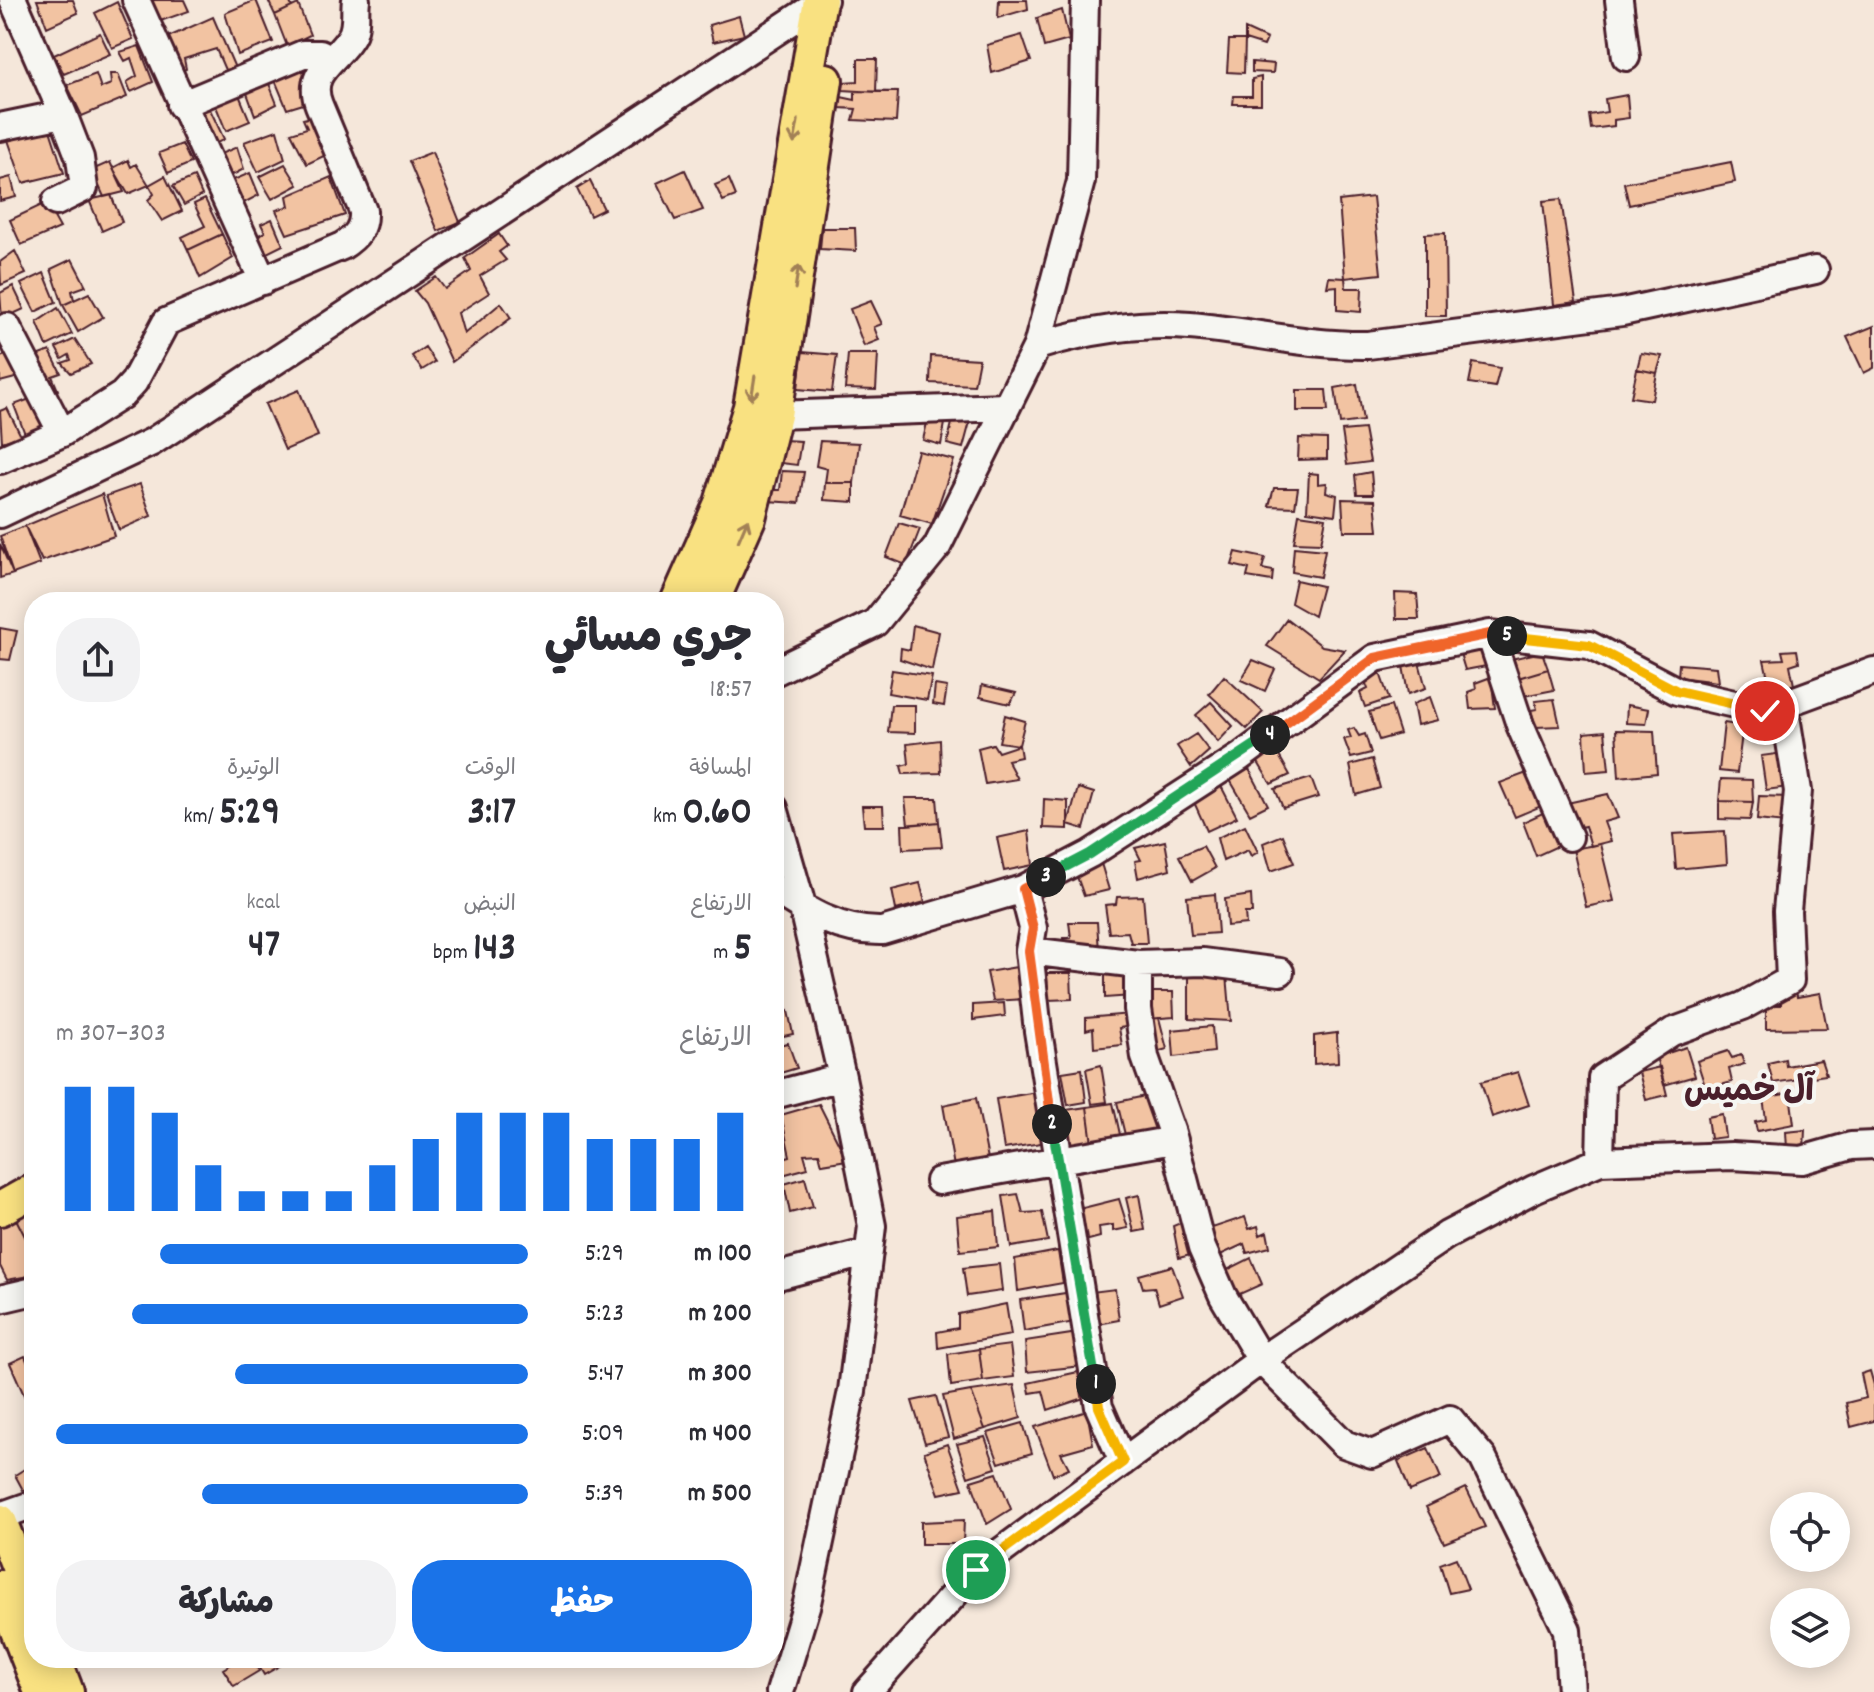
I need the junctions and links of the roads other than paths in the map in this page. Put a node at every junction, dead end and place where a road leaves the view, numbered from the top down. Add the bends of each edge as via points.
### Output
1 (13, 0) edge
2 (136, 0) edge
3 (356, 0) edge
4 (1085, 0) edge
5 (1619, 0) edge
6 (825, 1) edge
7 (1626, 57) dead end
8 (330, 60) junction
9 (181, 105) junction
10 (63, 114) junction
11 (0, 127) edge
12 (56, 202) dead end
13 (1815, 270) dead end
14 (263, 281) junction
15 (7, 327) dead end
16 (1037, 346) junction
17 (1006, 407) junction
18 (775, 415) junction
19 (62, 433) junction
20 (0, 460) edge
21 (0, 514) edge
22 (681, 592) edge
23 (716, 592) edge
24 (1490, 634) junction
25 (784, 667) edge
26 (1874, 671) edge
27 (1784, 704) junction
28 (1569, 837) dead end
29 (784, 843) edge
30 (1023, 889) junction
31 (784, 896) edge
32 (803, 909) junction
33 (1029, 951) junction
34 (1138, 964) junction
35 (1280, 972) dead end
36 (842, 1077) junction
37 (784, 1092) edge
38 (1174, 1140) junction
39 (1874, 1145) edge
40 (1057, 1159) junction
41 (1600, 1161) junction
42 (939, 1181) dead end
43 (24, 1196) edge
44 (0, 1209) edge
45 (869, 1252) junction
46 (784, 1274) edge
47 (24, 1293) edge
48 (0, 1299) edge
49 (1261, 1360) junction
50 (1123, 1462) junction
51 (24, 1508) edge
52 (0, 1518) edge
53 (24, 1581) edge
54 (0, 1587) edge
55 (24, 1648) edge
56 (32, 1668) edge
57 (58, 1668) edge
58 (41, 1692) edge
59 (67, 1692) edge
60 (780, 1692) edge
61 (867, 1692) edge
62 (1571, 1692) edge

1 - 10 street
2 - 9 street
3 - 8 street via 352,37
4 - 16 street via 1081,181
5 - 7 street
18 -> 6 main road
6 - 21 street via 152,442
6 -> 22 main road via 750,407 721,503
8 - 9 street via 303,54
8 - 14 street via 317,78 316,96 363,221 356,236 342,246
9 - 14 street
10 - 11 street
10 - 12 street via 80,158 84,188
13 - 16 street via 1622,312 1368,345 1326,346 1188,326 1069,335
14 - 19 street via 166,322 128,390
15 - 19 street
16 - 17 street
17 - 18 street
17 - 25 street via 937,547 875,623
23 -> 18 main road via 749,518
19 - 20 street
24 - 27 street via 1589,645 1677,691 1765,711
24 - 28 street via 1520,725
24 - 30 street via 1375,658 1240,757 1090,854
26 - 27 street
27 - 41 street via 1798,791 1787,911 1790,980 1743,1006 1672,1032 1602,1078
29 - 32 street
30 - 32 street via 882,931 859,931
30 - 33 street via 1033,928
31 - 32 street
32 - 36 street
33 - 34 street
33 - 40 street
34 - 35 street via 1203,962
34 - 38 street via 1145,1057
36 - 37 street
36 - 45 street via 872,1226
38 - 40 street
38 - 49 street via 1202,1248
39 - 41 street via 1802,1160 1732,1156
40 - 42 street
40 - 50 street via 1099,1407
41 - 49 street via 1447,1235
43 - 44 main road
45 - 46 street
45 - 60 street via 852,1391 807,1603
47 - 48 street
49 - 50 street
49 - 62 street via 1344,1444 1372,1454 1450,1419 1483,1458 1567,1630
50 - 61 street via 976,1570
51 - 52 street
52 - 53 main road
54 - 55 main road
56 - 58 main road
57 - 59 main road

